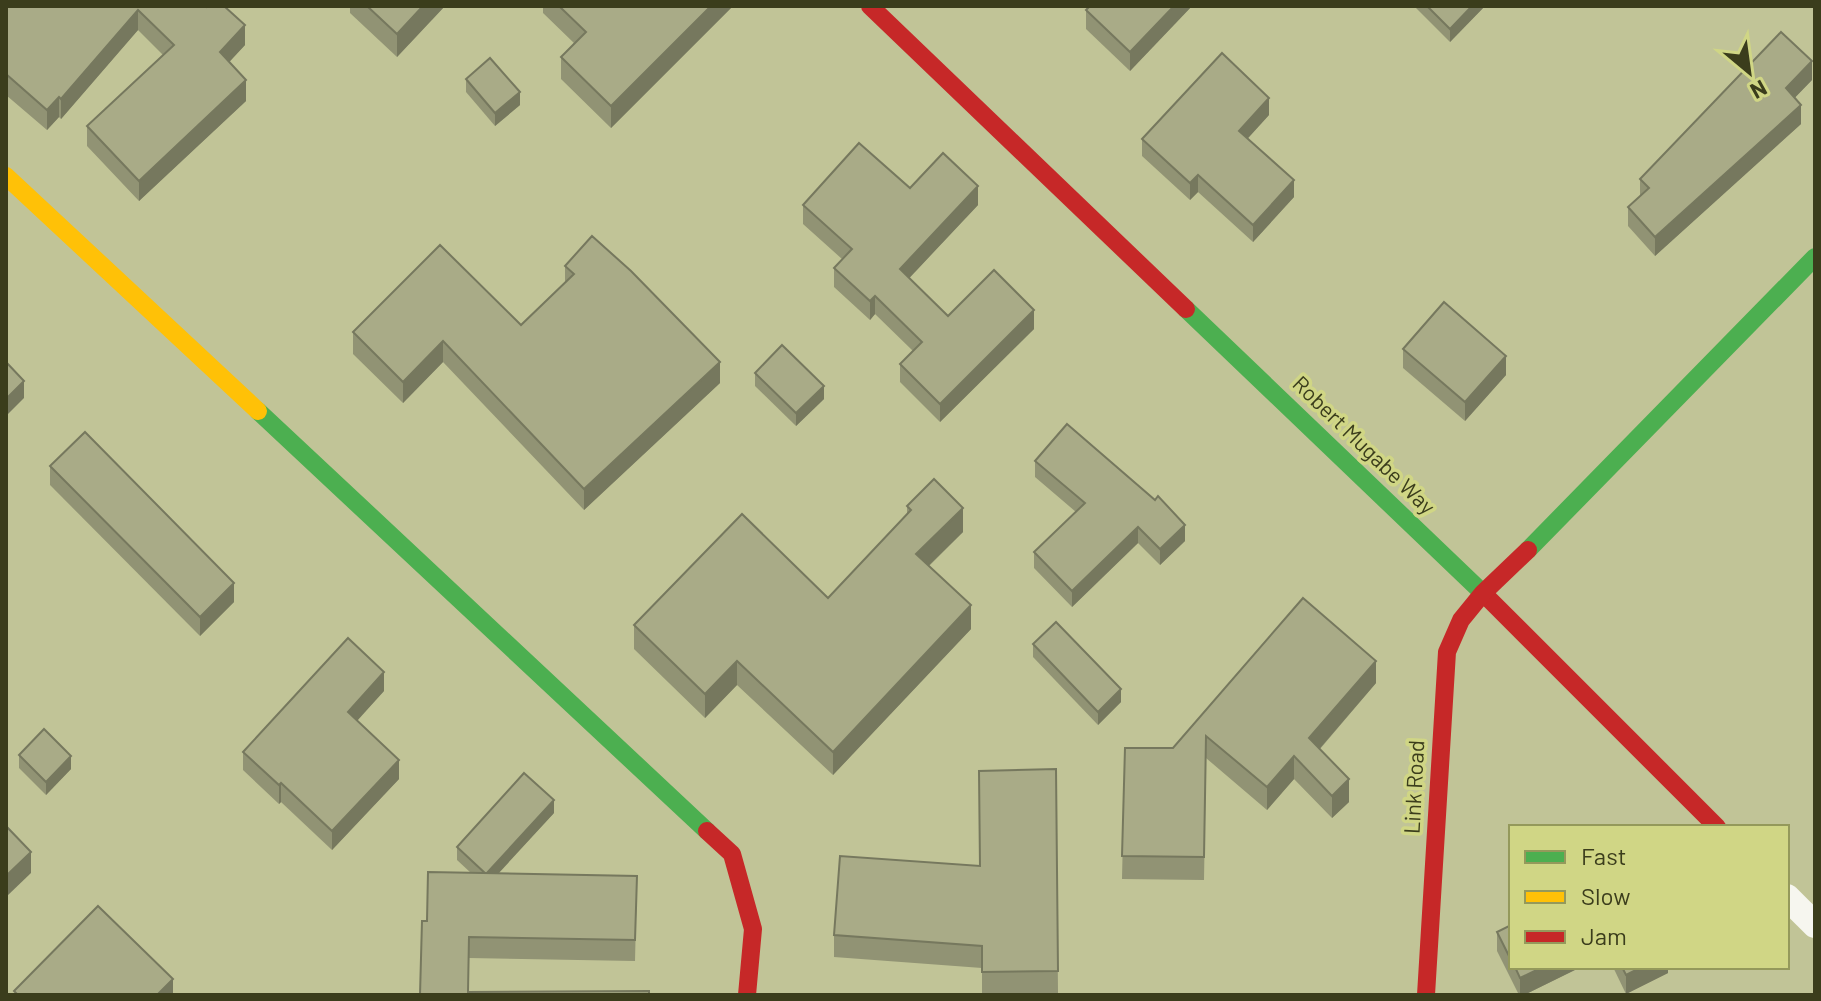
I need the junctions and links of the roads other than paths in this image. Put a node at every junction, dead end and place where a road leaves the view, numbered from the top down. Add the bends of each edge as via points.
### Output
1 (870, 6) edge
2 (6, 176) edge
3 (1815, 257) edge
4 (1483, 593) junction
5 (1715, 825) edge
6 (1789, 899) edge
7 (1815, 925) edge
8 (747, 995) edge
9 (1426, 995) edge

1 - 4 street, Robert Mugabe Way
2 - 8 street via 732,854 753,929
3 - 4 street
4 - 5 street, Robert Mugabe Way
4 - 9 street, Link Road via 1461,620 1447,652
6 - 7 street

